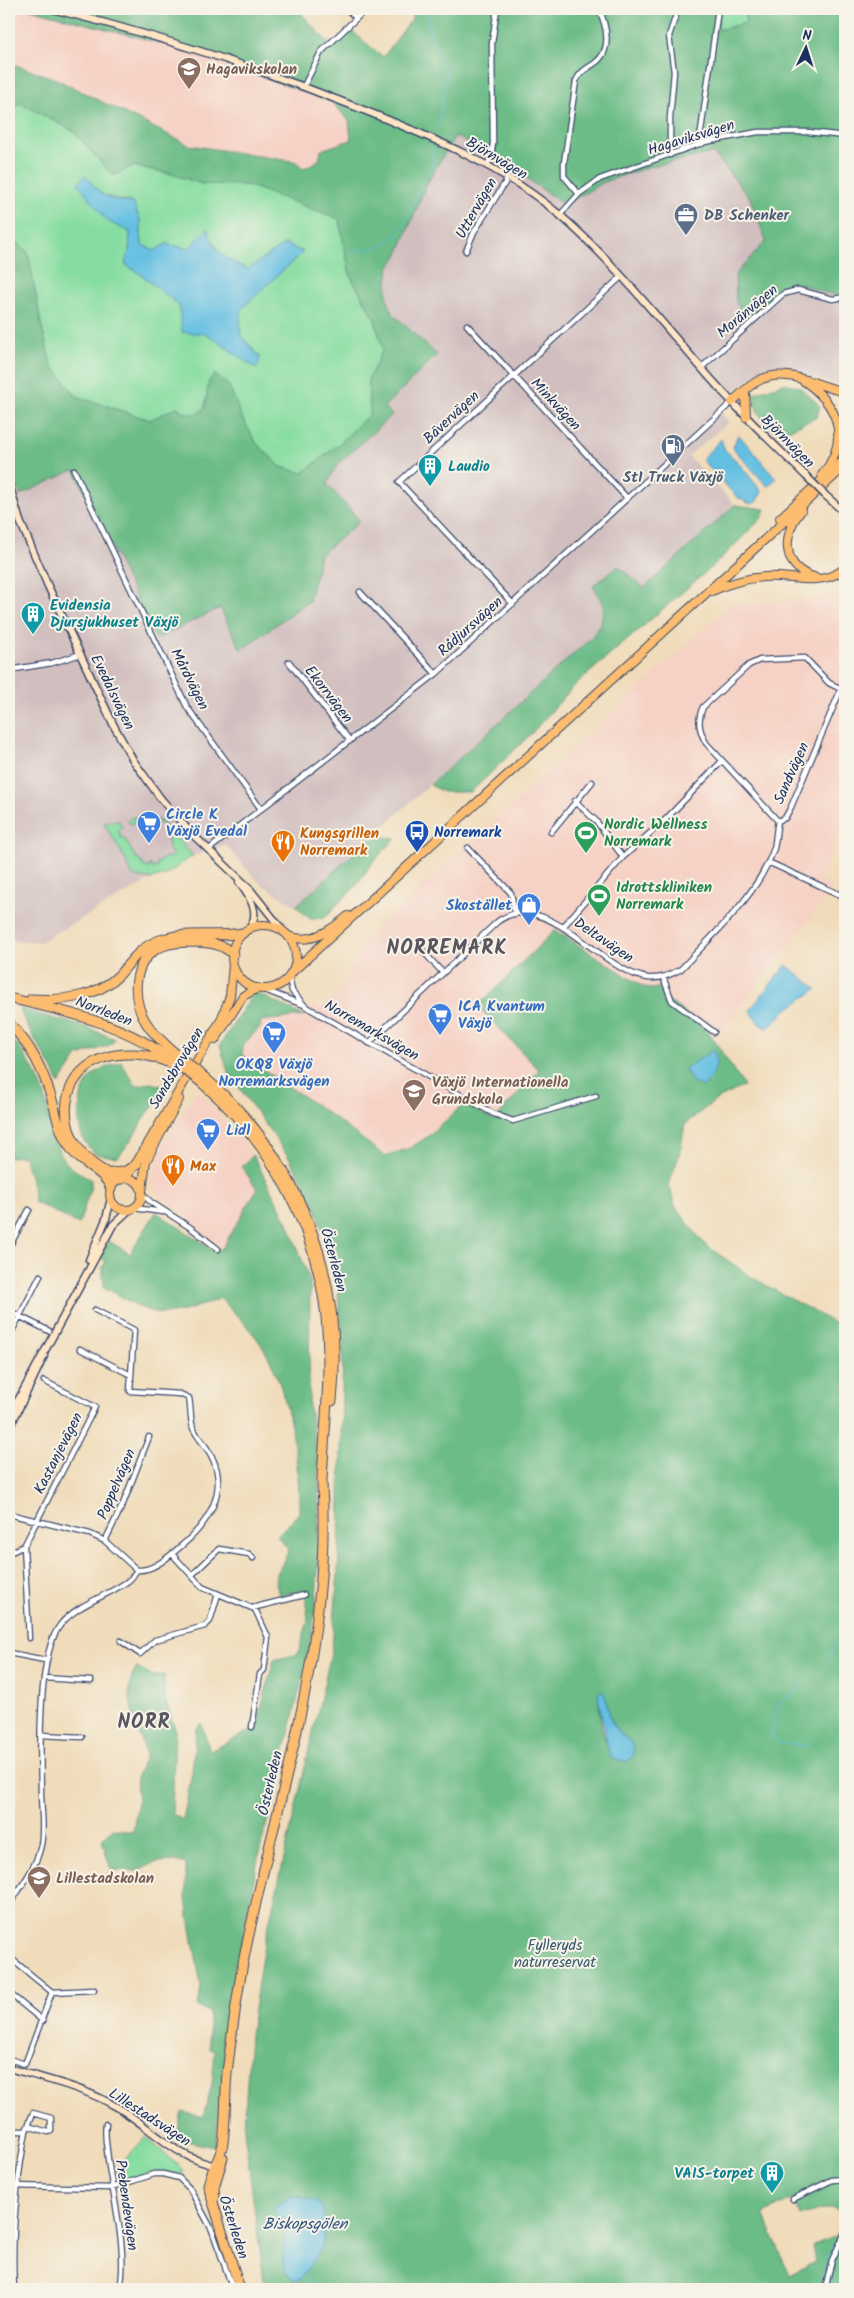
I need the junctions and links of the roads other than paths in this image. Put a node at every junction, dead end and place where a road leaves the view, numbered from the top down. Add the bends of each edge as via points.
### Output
1 (52, 9) edge
2 (347, 9) edge
3 (366, 9) edge
4 (497, 9) edge
5 (598, 9) edge
6 (678, 9) edge
7 (718, 9) edge
8 (356, 18) junction
9 (304, 86) junction
10 (845, 136) edge
11 (702, 144) junction
12 (670, 155) junction
13 (488, 163) junction
14 (508, 178) junction
15 (579, 194) junction
16 (560, 215) junction
17 (466, 251) dead end
18 (621, 277) junction
19 (845, 297) edge
20 (467, 325) dead end
21 (701, 368) junction
22 (513, 376) junction
23 (801, 379) junction
24 (745, 390) junction
25 (845, 392) edge
26 (732, 402) junction
27 (746, 417) junction
28 (845, 459) edge
29 (845, 466) edge
30 (74, 470) dead end
31 (9, 484) edge
32 (813, 491) junction
33 (627, 498) junction
34 (845, 513) edge
35 (845, 568) edge
36 (821, 578) junction
37 (360, 592) dead end
38 (706, 594) junction
39 (512, 604) junction
40 (80, 654) junction
41 (289, 662) dead end
42 (9, 670) edge
43 (436, 674) junction
44 (843, 689) edge
45 (350, 740) junction
46 (722, 761) junction
47 (592, 782) dead end
48 (575, 801) junction
49 (261, 808) junction
50 (778, 822) junction
51 (551, 832) dead end
52 (468, 848) dead end
53 (208, 850) junction
54 (623, 857) junction
55 (220, 861) junction
56 (768, 862) junction
57 (845, 897) edge
58 (515, 913) junction
59 (563, 927) junction
60 (246, 931) junction
61 (286, 934) junction
62 (420, 948) dead end
63 (232, 954) junction
64 (233, 965) junction
65 (443, 973) junction
66 (290, 975) junction
67 (663, 977) junction
68 (260, 988) junction
69 (9, 996) edge
70 (31, 999) junction
71 (305, 1006) junction
72 (9, 1023) edge
73 (714, 1032) dead end
74 (369, 1044) junction
75 (181, 1063) junction
76 (596, 1096) dead end
77 (136, 1164) junction
78 (108, 1172) junction
79 (124, 1178) junction
80 (142, 1192) junction
81 (111, 1193) junction
82 (131, 1209) junction
83 (29, 1210) dead end
84 (167, 1213) junction
85 (9, 1247) edge
86 (218, 1249) dead end
87 (40, 1276) dead end
88 (81, 1280) junction
89 (95, 1310) dead end
90 (9, 1311) edge
91 (19, 1316) junction
92 (49, 1331) dead end
93 (9, 1337) edge
94 (51, 1340) junction
95 (80, 1350) dead end
96 (131, 1375) junction
97 (44, 1381) dead end
98 (9, 1416) edge
99 (9, 1429) edge
100 (149, 1437) dead end
101 (9, 1514) edge
102 (38, 1520) junction
103 (105, 1541) junction
104 (24, 1546) junction
105 (9, 1553) edge
106 (172, 1554) junction
107 (253, 1558) dead end
108 (138, 1570) junction
109 (192, 1575) junction
110 (218, 1594) junction
111 (304, 1595) dead end
112 (254, 1607) junction
113 (29, 1638) dead end
114 (121, 1641) dead end
115 (9, 1654) edge
116 (45, 1660) junction
117 (44, 1678) junction
118 (91, 1681) dead end
119 (252, 1726) dead end
120 (41, 1735) junction
121 (82, 1737) dead end
122 (9, 1905) edge
123 (9, 1957) edge
124 (94, 1990) dead end
125 (52, 1992) junction
126 (9, 1993) edge
127 (43, 2021) junction
128 (9, 2059) edge
129 (9, 2068) edge
130 (106, 2124) dead end
131 (27, 2128) junction
132 (9, 2131) edge
133 (218, 2166) junction
134 (845, 2179) edge
135 (9, 2186) edge
136 (16, 2186) junction
137 (112, 2188) junction
138 (793, 2199) dead end
139 (845, 2233) edge
140 (10, 2251) edge
141 (14, 2289) edge
142 (120, 2289) edge
143 (233, 2289) edge
144 (242, 2289) edge
145 (825, 2289) edge

1 - 9 street, Björnvägen via 197,48
2 - 8 street
3 - 8 street
4 - 13 street, Björnvägen via 492,43 493,143
5 - 15 street via 607,31 606,45 600,58 576,81 564,164 564,176
6 - 12 street via 669,36 674,59
7 - 11 street via 700,138
8 - 9 street via 321,52
9 - 13 street, Björnvägen
10 - 11 street, Hagaviksvägen via 758,132
11 - 12 street, Hagaviksvägen
12 - 15 street, Hagaviksvägen via 600,179
13 - 14 street, Björnvägen
14 - 16 street, Björnvägen
14 - 17 street, Uttervägen via 474,232
15 - 16 street, Hagaviksvägen
16 - 18 street, Björnvägen
18 - 21 street, Björnvägen
18 - 22 street, Bävervägen
19 - 21 street, Moränvägen via 833,299 798,290 783,294
20 - 22 street, Minkvägen
21 - 26 street, Björnvägen
22 - 33 street, Minkvägen
22 - 39 street, Bävervägen via 399,482
23 - 24 main road via 771,376
23 - 25 main road
23 - 32 main road via 828,401 838,428 834,457
24 - 26 main road
24 - 27 main road
26 - 27 street, Björnvägen
26 - 33 street, Rådjursvägen
27 - 34 street, Björnvägen, bridge
28 - 32 main road
29 - 32 main road
30 - 49 street, Mårdvägen via 187,707
31 - 40 street, Evedalsvägen via 20,521
32 - 36 main road via 791,525 787,547 791,560 800,570
32 - 38 main road
32 - 61 main road via 346,918 310,939 299,940
33 - 39 street, Rådjursvägen
35 - 36 main road
36 - 38 main road via 754,578 734,582
37 - 43 street
38 - 66 main road
39 - 43 street, Rådjursvägen
40 - 42 street via 52,663
40 - 53 street, Evedalsvägen via 133,760 161,799
41 - 45 street, Ekorrvägen
43 - 45 street, Rådjursvägen
44 - 46 street via 829,683 805,658 760,660 749,665 703,707 699,716 700,731 706,743
44 - 50 street, Sandvägen via 791,807 785,818
45 - 49 street, Rådjursvägen
46 - 50 street
46 - 54 street via 665,820
47 - 48 street
48 - 51 street
48 - 54 street via 596,821
49 - 53 street, Rådjursvägen
50 - 56 street, Sandvägen
52 - 58 street via 511,893
53 - 55 street, Evedalsvägen
54 - 59 street
55 - 60 street, Evedalsvägen via 254,907 255,921
55 - 61 street, Evedalsvägen via 249,888
56 - 57 street
56 - 67 street, Sandvägen via 747,897 681,969
58 - 59 street, Deltavägen via 536,914
58 - 65 street via 498,921
59 - 67 street, Deltavägen via 632,974 647,978
60 - 61 main road via 269,926
60 - 63 main road via 236,942
60 - 70 highway via 164,939 139,951 114,979 99,990 70,998
61 - 66 main road via 294,946 296,957
62 - 65 street
63 - 64 main road
63 - 75 highway via 215,944 175,943 151,953 139,970 137,994 143,1016
64 - 68 main road via 240,977
64 - 77 main road, Sandsbrovägen via 230,996 221,1020
65 - 74 street
66 - 68 main road via 274,987
66 - 71 street, Norremarksvägen via 292,991
67 - 73 street via 672,1001
68 - 71 street
68 - 80 main road, Sandsbrovägen via 240,1000 183,1092 146,1161
69 - 70 highway, Norrleden
69 - 75 highway, Norrleden via 115,1028
70 - 75 highway, Norrleden via 116,1024
71 - 74 street, Norremarksvägen
72 - 81 highway via 38,1061 68,1146 79,1160 107,1178
74 - 76 street, Norremarksvägen via 494,1114 513,1121
75 - 78 highway via 144,1055 119,1054 100,1060 77,1078 67,1099 70,1135 80,1151
75 - 133 highway, Österleden, bridge via 246,1118 279,1162 307,1215 322,1260 330,1301 334,1362 327,1495 313,1646 238,1989 223,2146
77 - 78 highway via 124,1172
77 - 79 main road, Sandsbrovägen
78 - 79 highway
79 - 80 main road via 136,1181
79 - 81 main road via 116,1182
80 - 82 main road via 139,1204
80 - 84 street
81 - 82 main road via 117,1208
81 - 88 street via 106,1219
82 - 84 street
82 - 88 street via 113,1224
83 - 85 street
84 - 86 street
87 - 91 street
88 - 94 street
89 - 96 street via 134,1330
90 - 91 street
91 - 92 street
91 - 93 street
94 - 98 street
94 - 99 street
95 - 96 street
96 - 106 street via 130,1391 180,1394 189,1398 194,1429 212,1455 216,1467 216,1503 204,1523
97 - 102 street, Kastanjevägen via 95,1407
100 - 103 street, Poppelvägen
101 - 102 street
102 - 103 street
102 - 104 street, Kastanjevägen
103 - 108 street
104 - 105 street
104 - 113 street
106 - 108 street via 148,1570
106 - 109 street
107 - 109 street via 249,1554 219,1549
108 - 116 street via 130,1580 61,1623
109 - 110 street via 202,1587
110 - 112 street
110 - 114 street via 210,1621 205,1626 155,1640 140,1654
111 - 112 street
112 - 119 street via 268,1638
115 - 116 street
116 - 117 street
117 - 118 street
117 - 120 street
120 - 121 street
120 - 122 street via 40,1850
123 - 125 street
124 - 125 street
125 - 127 street
126 - 127 street
127 - 128 street via 25,2064
129 - 133 street, Lillestadsvägen via 56,2080 116,2106 187,2157
130 - 137 street, Prebendevägen
131 - 131 street via 34,2113 52,2120 48,2132
131 - 132 street
131 - 136 street
133 - 144 highway, Österleden via 214,2194
134 - 138 street via 832,2180
135 - 136 street
136 - 137 street
136 - 140 street
137 - 142 street, Prebendevägen via 122,2255
137 - 143 street via 154,2174 173,2176 183,2181 212,2230
139 - 145 street via 832,2260
140 - 141 street

